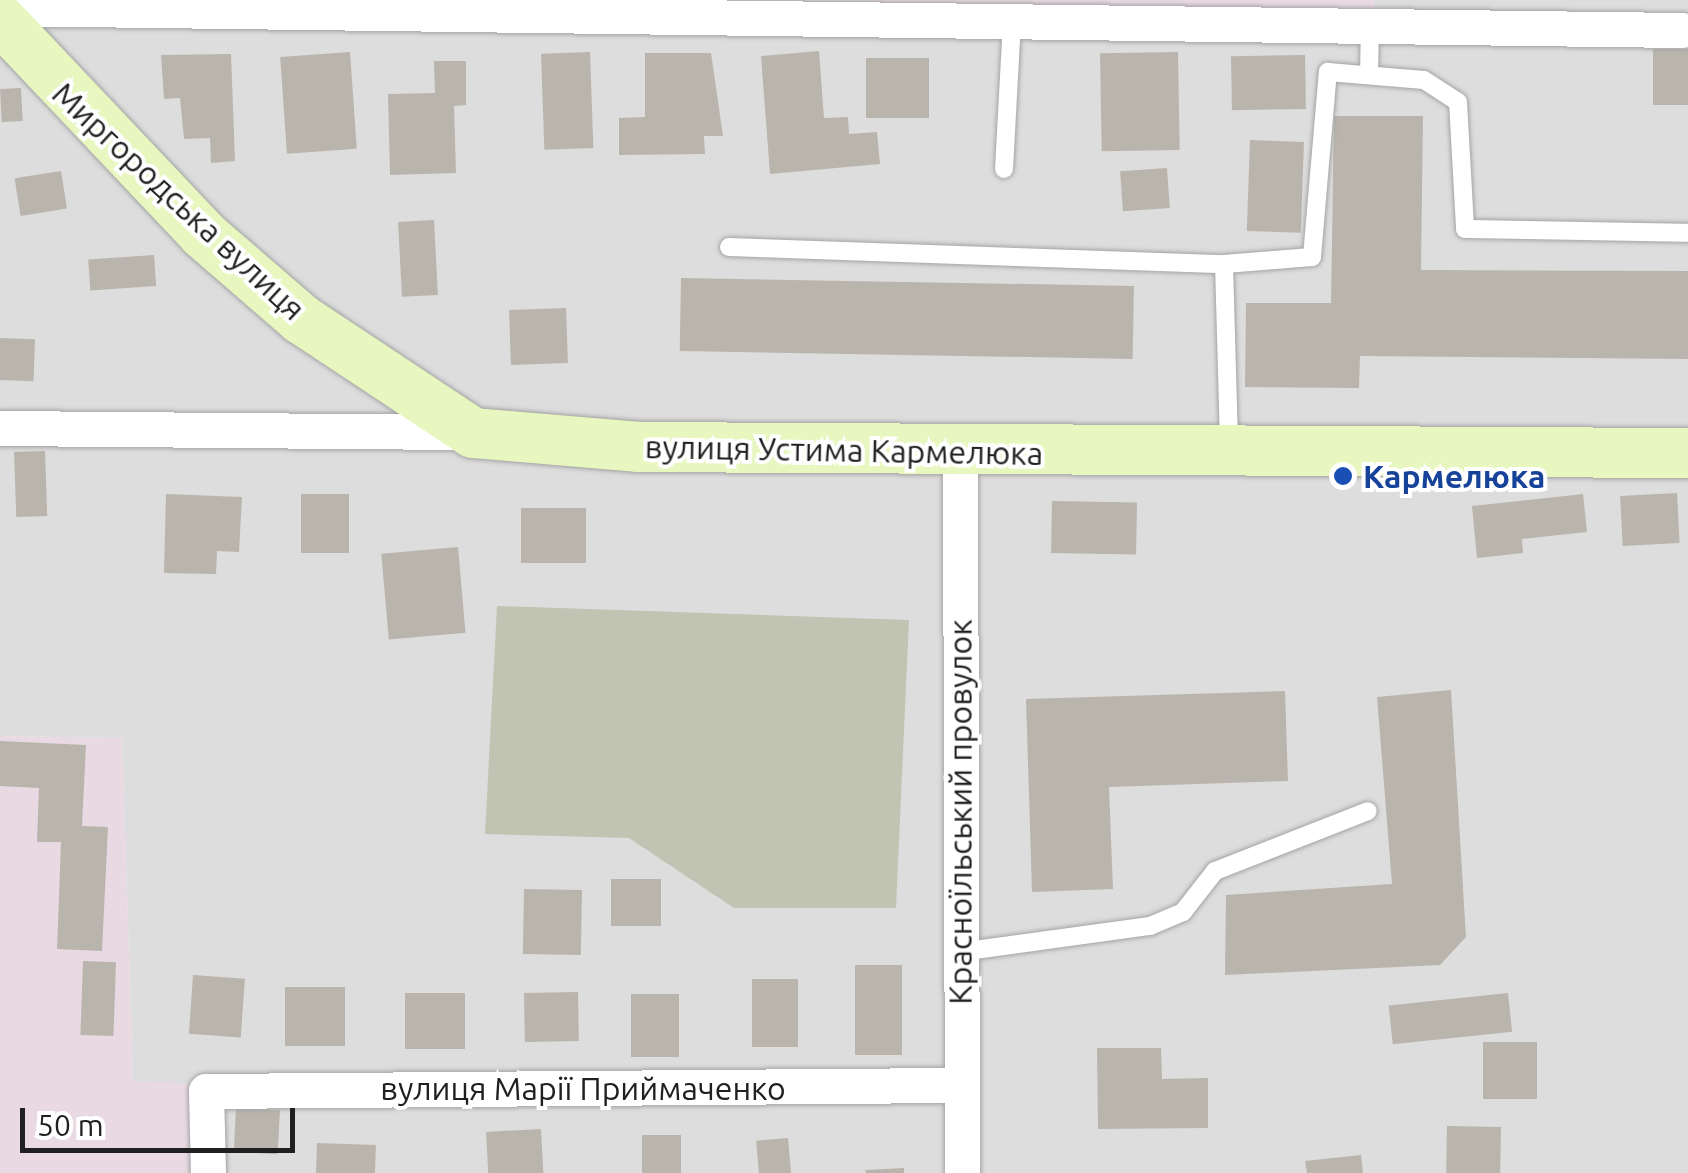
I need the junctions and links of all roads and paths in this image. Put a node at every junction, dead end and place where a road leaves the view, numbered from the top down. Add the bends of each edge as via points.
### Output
1 (328, 6) edge
2 (0, 8) edge
3 (626, 8) edge
4 (1370, 13) edge
5 (0, 19) edge
6 (1012, 20) junction
7 (1685, 30) edge
8 (1370, 75) junction
9 (1004, 169) dead end
10 (1688, 234) edge
11 (729, 247) dead end
12 (1224, 264) junction
13 (0, 428) edge
14 (473, 432) junction
15 (960, 452) junction
16 (1688, 454) edge
17 (1229, 455) junction
18 (1368, 811) dead end
19 (960, 952) junction
20 (960, 1086) junction
21 (208, 1173) edge
22 (962, 1173) edge

1 - 2 street
1 - 3 street
3 - 6 street
4 - 6 street
4 - 7 street
4 - 8 lane
5 - 14 main road, Миргородська вулиця via 203,234 301,318
6 - 9 lane
8 - 10 lane via 1424,80 1458,102 1465,229
8 - 12 lane via 1328,72 1312,257
11 - 12 lane
12 - 17 lane
13 - 14 street, вулиця Устима Кармелюка
14 - 15 main road, вулиця Устима Кармелюка via 638,447
15 - 17 main road, вулиця Устима Кармелюка
15 - 19 street, Красноїльський провулок
16 - 17 main road, вулиця Устима Кармелюка
18 - 19 lane via 1216,871 1183,912 1150,926
19 - 20 street, Красноїльський провулок
20 - 21 street, вулиця Марії Приймаченко via 206,1091
20 - 22 street, Красноїльський провулок

